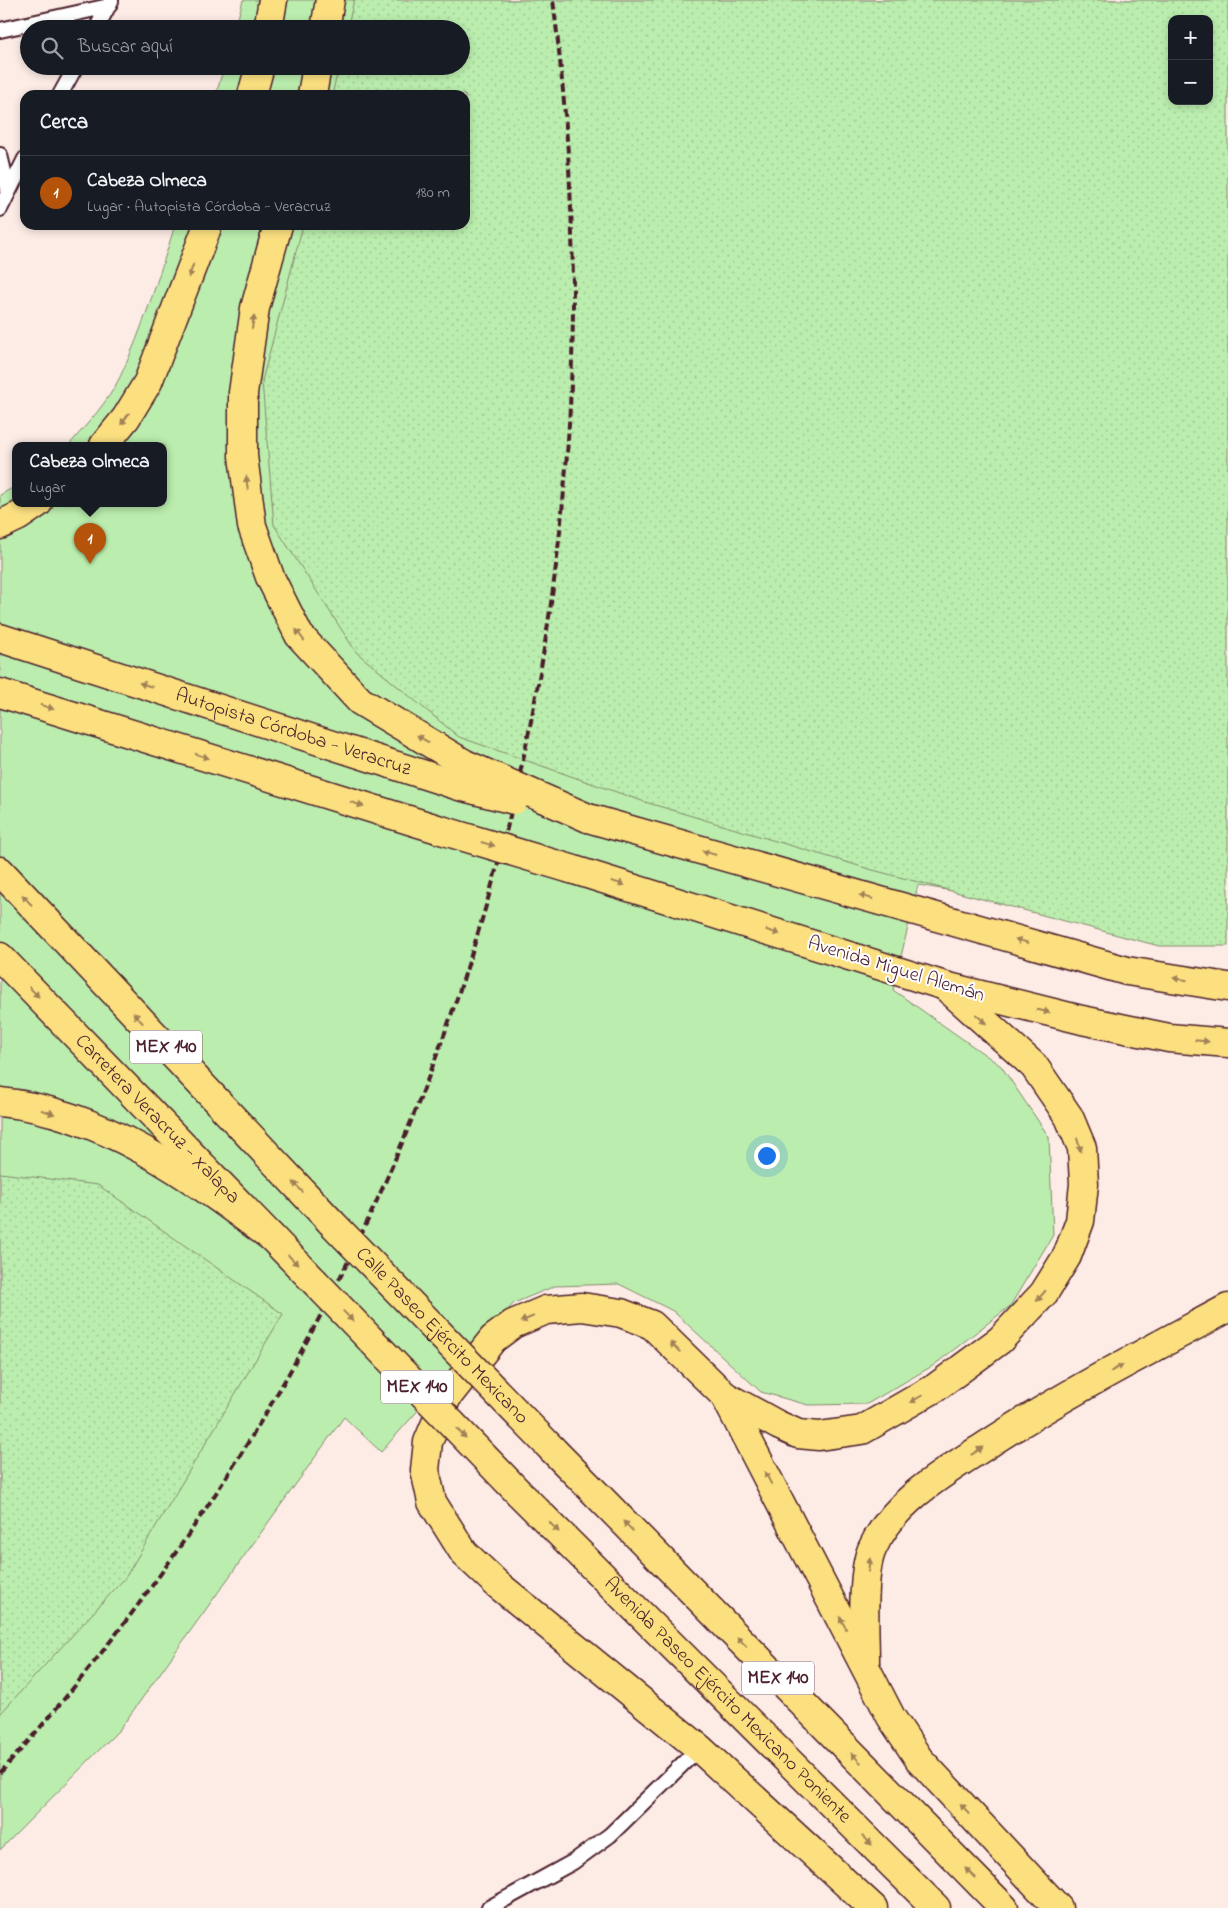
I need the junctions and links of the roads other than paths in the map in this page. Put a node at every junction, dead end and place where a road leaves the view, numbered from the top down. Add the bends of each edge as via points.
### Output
1 (273, 0) edge
2 (330, 0) edge
3 (110, 3) edge
4 (41, 20) edge
5 (101, 20) edge
6 (270, 20) edge
7 (327, 20) edge
8 (20, 25) edge
9 (0, 30) edge
10 (71, 75) edge
11 (258, 75) edge
12 (315, 75) edge
13 (63, 90) edge
14 (253, 90) edge
15 (313, 90) edge
16 (0, 155) edge
17 (20, 167) edge
18 (8, 188) junction
19 (0, 209) edge
20 (206, 230) edge
21 (277, 230) edge
22 (106, 442) edge
23 (32, 507) edge
24 (0, 525) edge
25 (0, 638) edge
26 (0, 693) edge
27 (462, 775) junction
28 (0, 871) edge
29 (0, 957) edge
30 (944, 986) junction
31 (1228, 987) edge
32 (1228, 1043) edge
33 (0, 1102) edge
34 (270, 1236) junction
35 (1228, 1308) edge
36 (725, 1396) junction
37 (519, 1493) joint
38 (866, 1666) junction
39 (699, 1748) junction
40 (489, 1908) edge
41 (873, 1908) edge
42 (936, 1908) edge
43 (1004, 1908) edge
44 (1058, 1908) edge

1 - 6 main road
2 - 7 main road
3 - 4 lane
3 - 5 lane
8 - 9 lane
10 - 13 lane
11 - 14 main road
12 - 15 main road
16 - 18 lane
17 - 18 lane
18 - 19 lane
20 -> 22 main road via 148,382
27 -> 21 main road via 360,701 299,635 270,577 252,526 243,456 243,393 255,308
23 - 24 main road
27 -> 25 main road, Autopista Córdoba - Veracruz
26 -> 30 main road, Avenida Miguel Alemán, bridge
31 -> 27 main road, Autopista Córdoba - Veracruz, bridge via 1127,971 588,818
43 -> 28 main road, Calle Paseo Ejército Mexicano / MEX 140, bridge via 331,1222
29 -> 34 main road, Carretera Veracruz - Xalapa / MEX 140
30 -> 32 main road, Avenida Miguel Alemán via 1169,1038
30 -> 36 main road via 1034,1066 1069,1118 1082,1148 1084,1184 1080,1221 1067,1256 1044,1294 1000,1340 935,1388 862,1430 819,1436 798,1434
33 -> 34 main road via 24,1104 84,1123 130,1143 191,1177
34 -> 37 main road, Carretera Veracruz - Xalapa / MEX 140, bridge
38 -> 35 main road via 865,1592 871,1550 887,1523 908,1500 947,1470 1039,1410
38 -> 36 main road
36 -> 39 main road via 652,1325 621,1313 582,1307 546,1310 513,1324 493,1339 447,1397 428,1442 426,1470 432,1502 464,1553 497,1584
37 -> 42 main road, Avenida Paseo Ejército Mexicano Poniente / MEX 140
44 -> 38 main road via 919,1759 891,1717
39 - 40 lane via 610,1835 574,1862
39 - 41 main road

